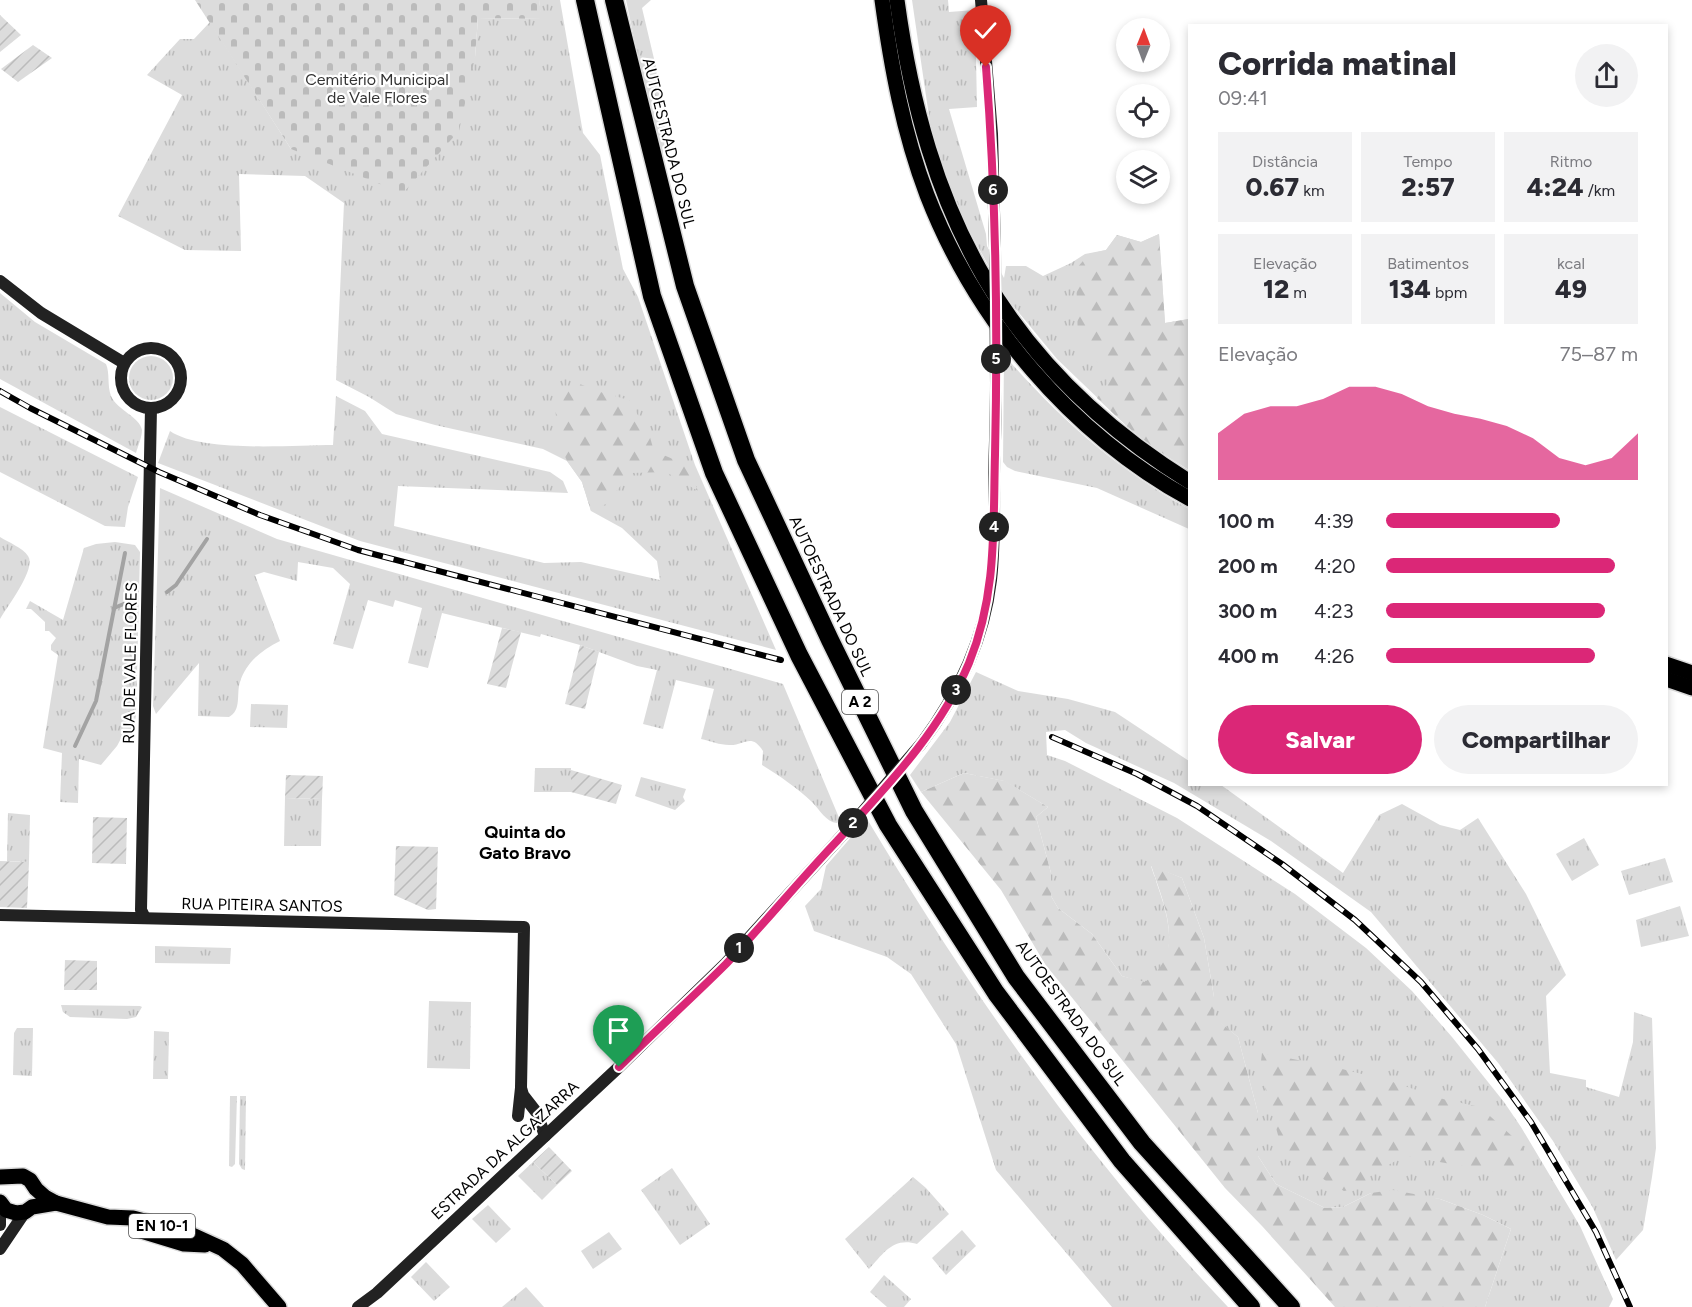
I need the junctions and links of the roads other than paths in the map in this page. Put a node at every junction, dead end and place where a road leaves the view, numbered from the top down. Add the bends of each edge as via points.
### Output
1 (585, 0) edge
2 (614, 0) edge
3 (882, 0) edge
4 (897, 0) edge
5 (981, 0) edge
6 (0, 282) edge
7 (124, 363) junction
8 (151, 408) junction
9 (1188, 481) edge
10 (1188, 498) edge
11 (1668, 665) edge
12 (1692, 673) edge
13 (1668, 680) edge
14 (1692, 688) edge
15 (0, 915) edge
16 (145, 918) junction
17 (521, 1088) junction
18 (518, 1116) dead end
19 (545, 1136) junction
20 (6, 1177) edge
21 (0, 1188) edge
22 (36, 1189) junction
23 (0, 1202) edge
24 (56, 1203) junction
25 (28, 1209) junction
26 (0, 1225) edge
27 (0, 1249) edge
28 (377, 1293) junction
29 (279, 1304) edge
30 (358, 1307) edge
31 (367, 1307) edge
32 (1251, 1307) edge
33 (1291, 1307) edge

1 - 32 highway, A 2 via 652,296 714,473 799,655 888,825 996,993 1122,1161
2 - 33 highway, AUTOESTRADA DO SUL / A 2 via 685,286 746,460 914,811 1016,976 1142,1143
3 - 10 main road via 900,102 919,171 946,240 975,292 1024,360 1068,407 1126,457
4 - 9 main road via 912,89 931,159 961,237 985,281 1023,335 1077,395 1127,439
5 - 19 main road, ESTRADA DA ALGAZARRA, bridge via 992,134 995,249 994,528 991,582 969,662 951,700 921,744 847,830 726,963
6 - 7 main road via 41,313
7 - 8 main road via 120,378 124,393 136,404
7 - 8 main road via 132,353 157,348 170,353 179,364 182,378 176,396 169,403
8 - 16 main road, RUA DE VALE FLORES via 141,910
11 - 12 main road
13 - 14 main road
15 - 16 main road, RUA PITEIRA SANTOS
16 - 17 main road, RUA PITEIRA SANTOS via 524,927
17 - 18 main road
17 - 19 main road
19 - 28 main road, ESTRADA DA ALGAZARRA
20 - 21 main road, EN 10-1
20 - 22 main road, EN 10-1 via 23,1176
22 - 24 main road, EN 10-1
22 - 25 main road via 36,1199
23 - 25 main road via 12,1212
23 - 26 main road
24 - 25 main road, EN 10-1
24 - 29 main road, EN 10-1 via 184,1244 223,1249
25 - 27 main road
28 - 30 main road, ESTRADA DA ALGAZARRA
28 - 31 main road, ESTRADA DA ALGAZARRA

